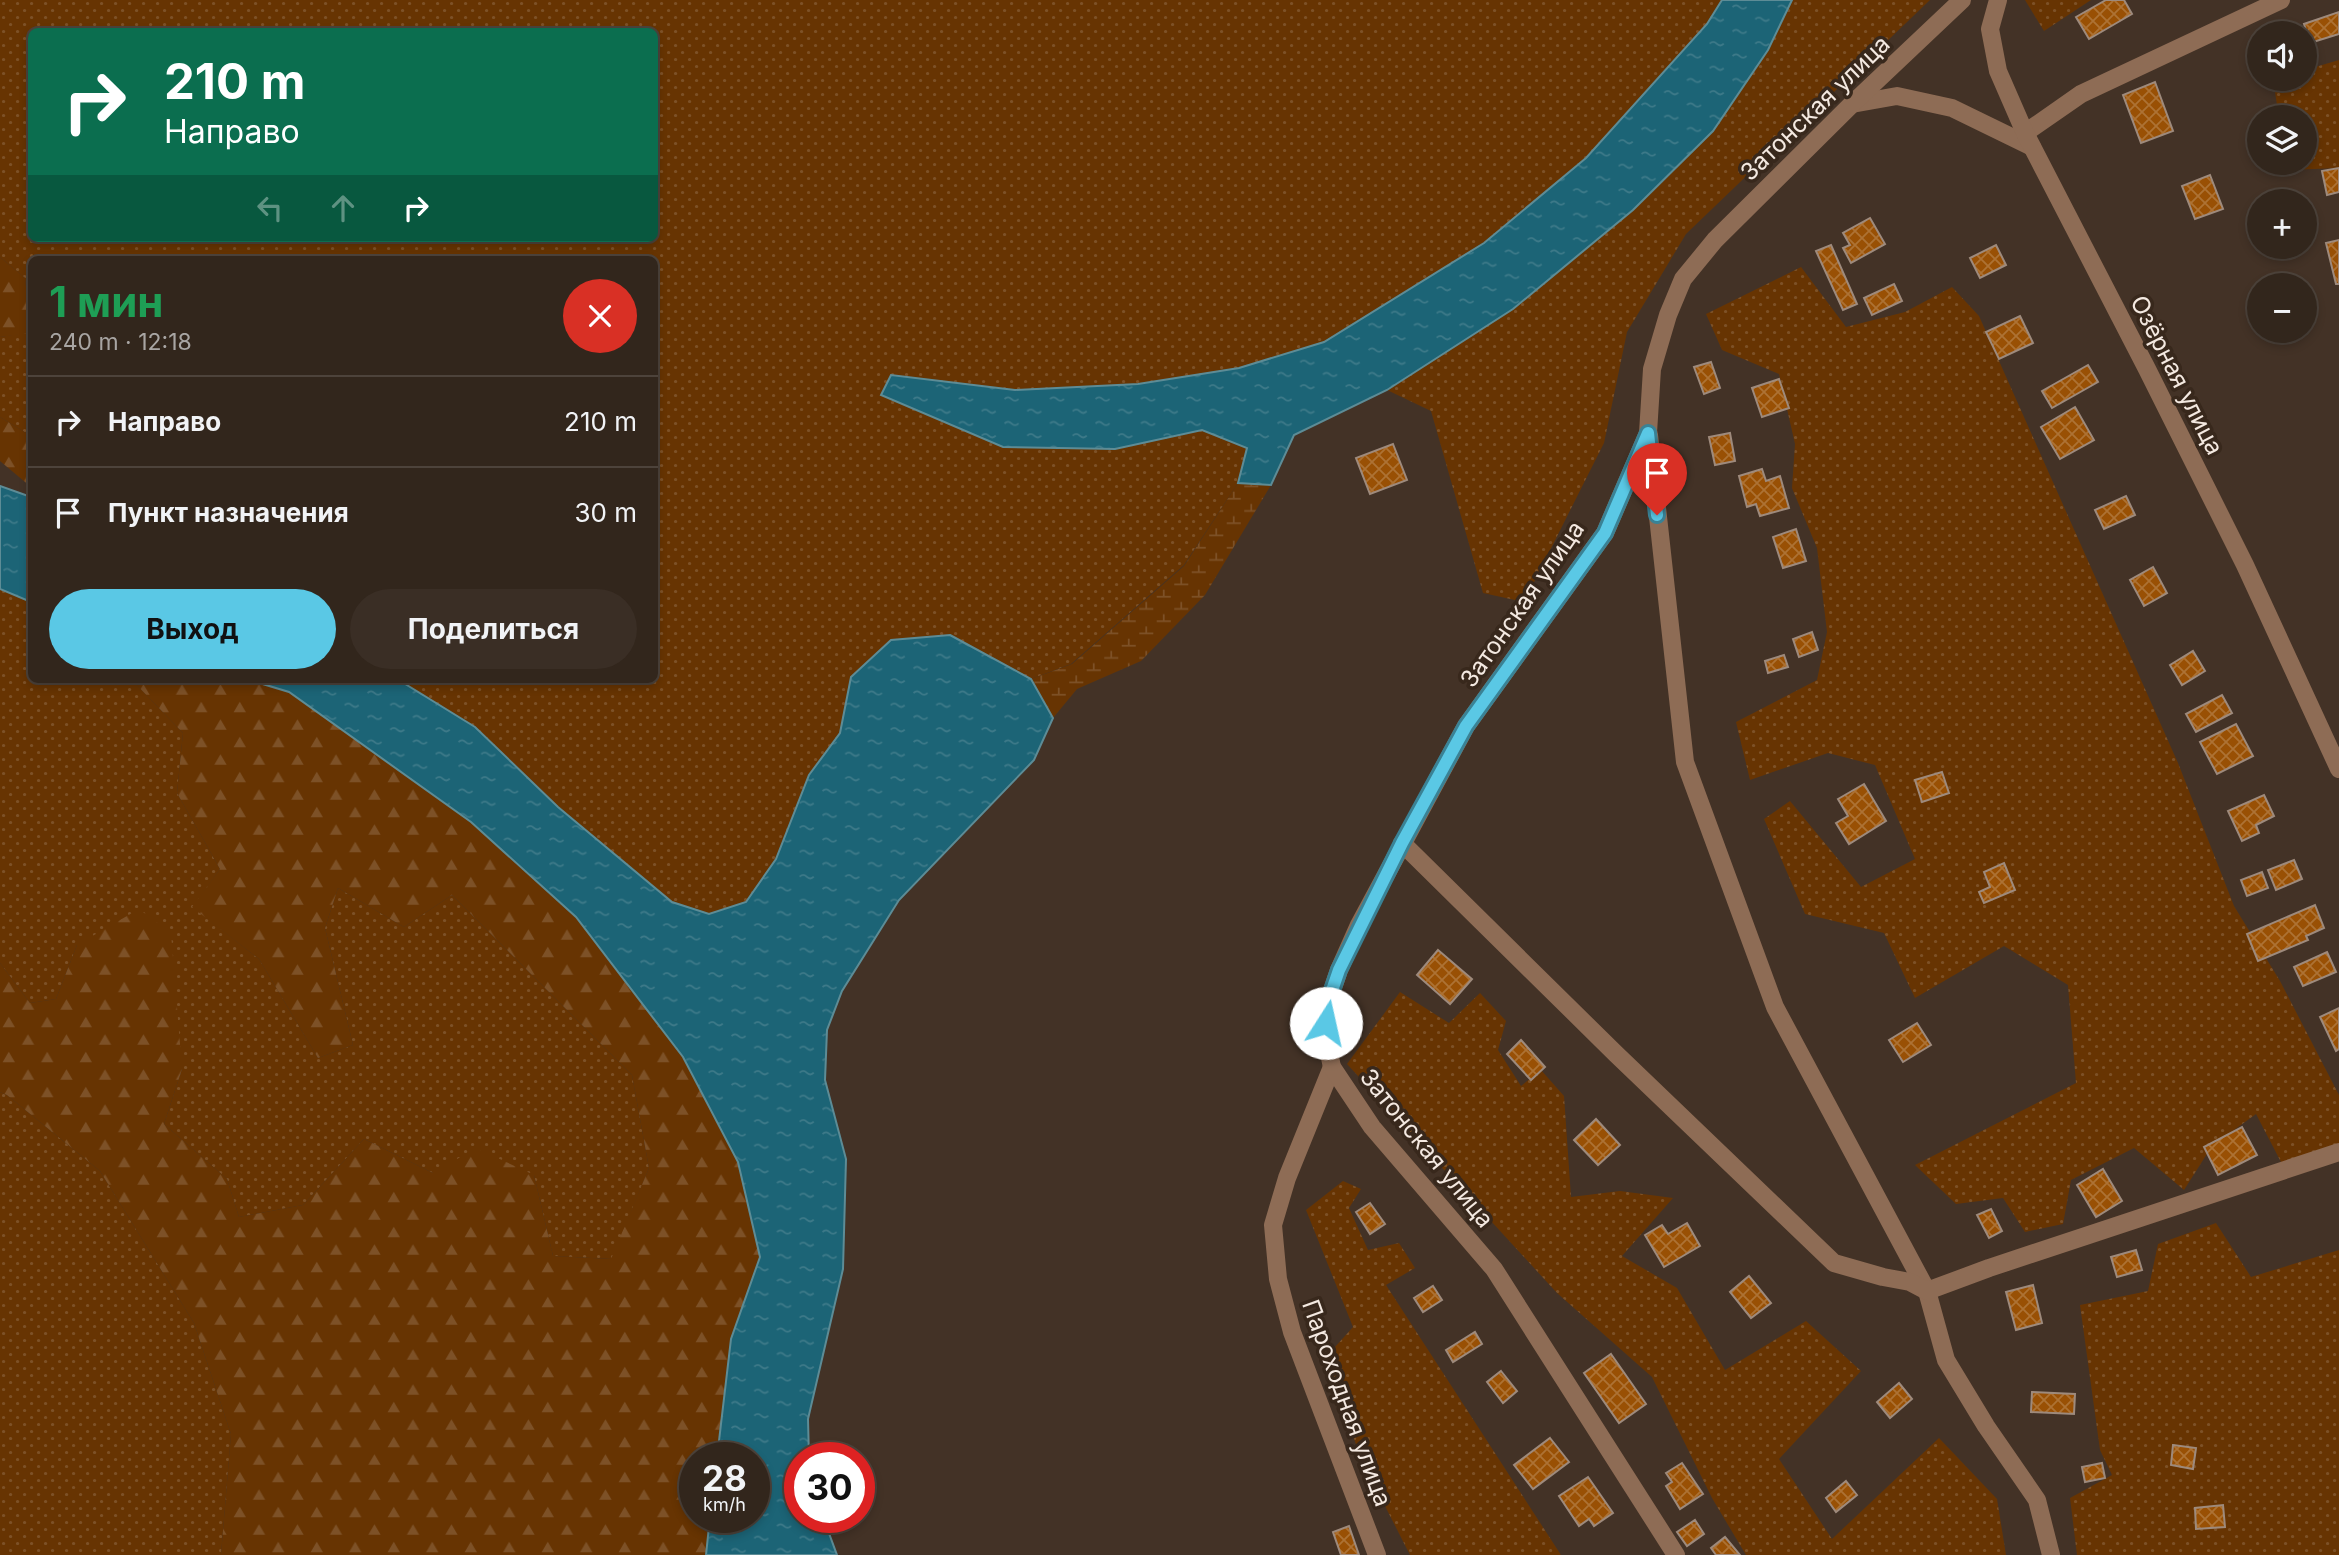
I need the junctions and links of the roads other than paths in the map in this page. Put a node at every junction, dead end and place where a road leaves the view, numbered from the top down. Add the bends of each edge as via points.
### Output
1 (1962, 0) edge
2 (1998, 0) edge
3 (2281, 0) edge
4 (1852, 104) junction
5 (2029, 140) junction
6 (1648, 433) junction
7 (2339, 769) edge
8 (1402, 843) junction
9 (1332, 1067) junction
10 (2339, 1152) edge
11 (1927, 1291) junction
12 (1377, 1555) edge
13 (1676, 1555) edge
14 (2051, 1555) edge

1 - 4 street, Затонская улица
2 - 5 street, Озёрная улица via 1990,29 1998,71
3 - 5 street via 2081,94
4 - 5 street via 1897,96 1952,108
4 - 6 street, Затонская улица via 1715,240 1683,279 1652,369
5 - 7 street, Озёрная улица via 2233,540
6 - 8 street, Затонская улица via 1605,533 1466,726
6 - 11 street via 1685,762 1775,1007
8 - 9 street, Затонская улица via 1339,970 1326,1008
8 - 11 street via 1834,1263 1910,1282
9 - 12 street, Пароходная улица via 1287,1178 1273,1225 1274,1238 1278,1279 1292,1332
9 - 13 street, Затонская улица via 1372,1127 1494,1269
10 - 11 street
11 - 14 street via 1946,1360 2037,1500

